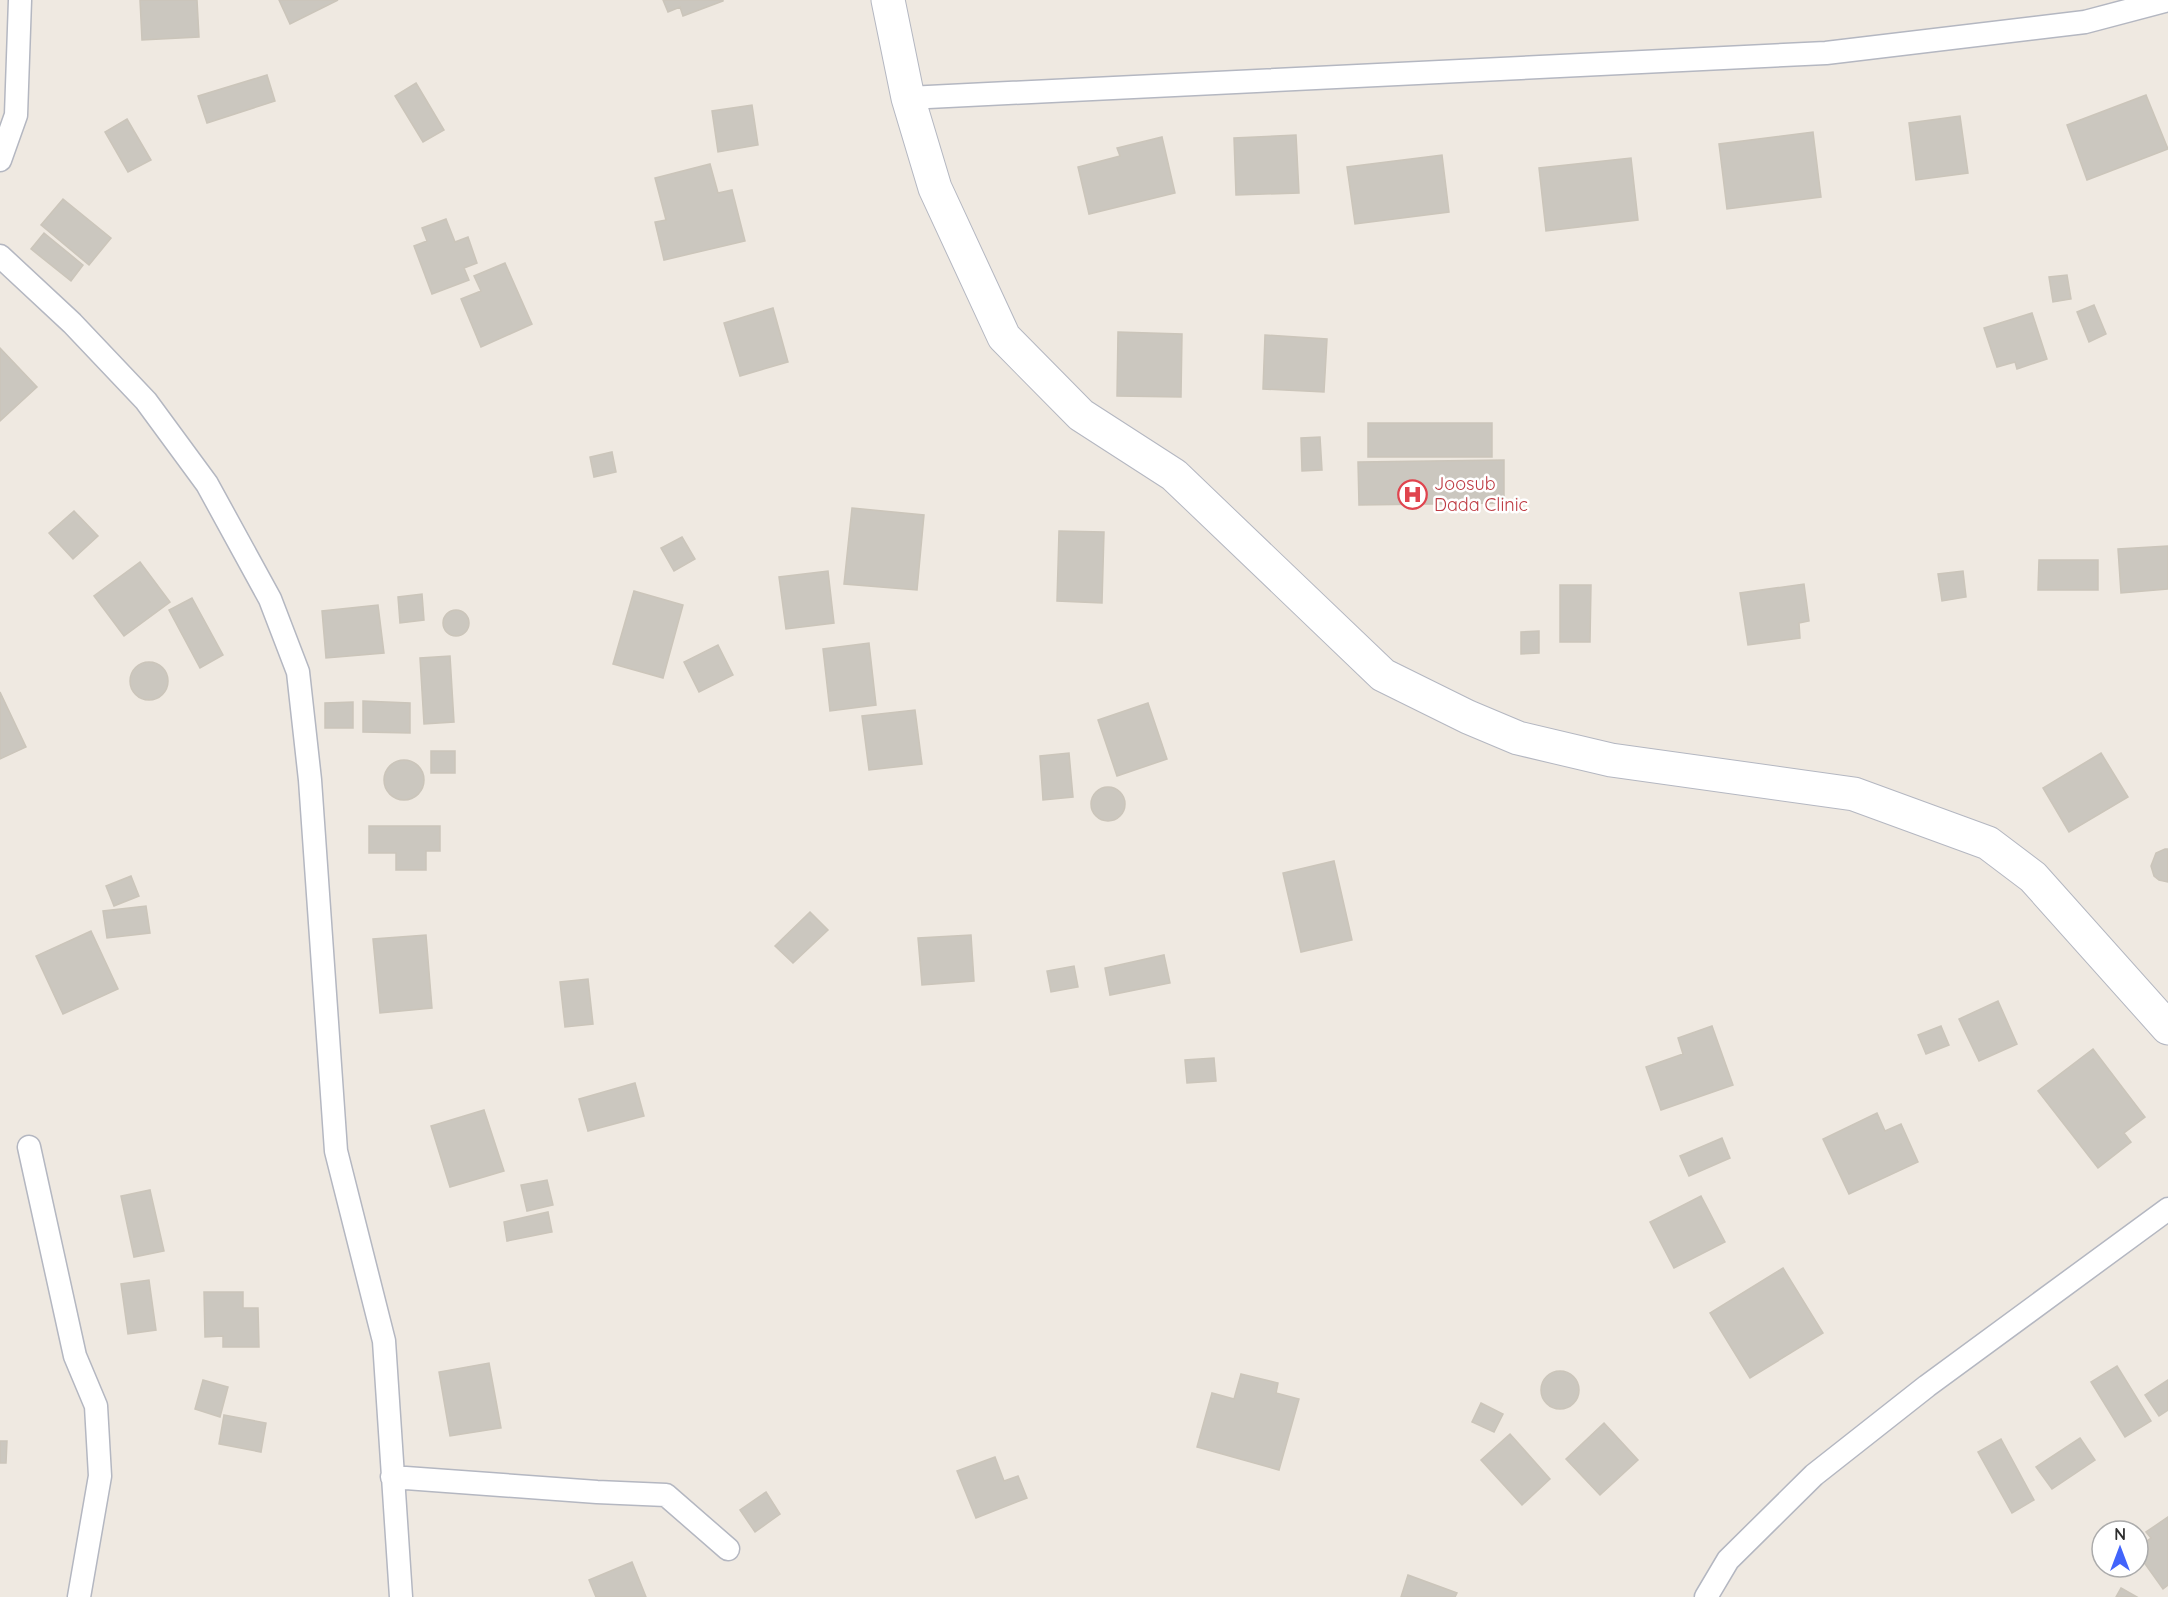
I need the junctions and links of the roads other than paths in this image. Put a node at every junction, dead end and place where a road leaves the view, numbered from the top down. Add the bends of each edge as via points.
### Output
1 (21, 0) edge
2 (888, 0) edge
3 (2168, 0) edge
4 (908, 98) junction
5 (0, 160) edge
6 (0, 256) edge
7 (2168, 1028) edge
8 (29, 1147) dead end
9 (2168, 1209) edge
10 (393, 1477) junction
11 (728, 1549) dead end
12 (80, 1597) edge
13 (401, 1597) edge
14 (1706, 1597) edge

1 - 5 lane via 16,115
2 - 4 street
3 - 4 lane via 2085,22 1826,53
4 - 7 street via 935,188 1004,337 1081,415 1174,475 1383,675 1518,738 1611,760 1854,794 1988,843 2033,877
6 - 10 lane via 72,322 146,401 207,484 270,599 298,672 336,1151 384,1341
8 - 12 lane via 75,1356 96,1406 100,1476
9 - 14 lane via 1814,1474 1728,1560
10 - 11 lane via 666,1495
10 - 13 lane

